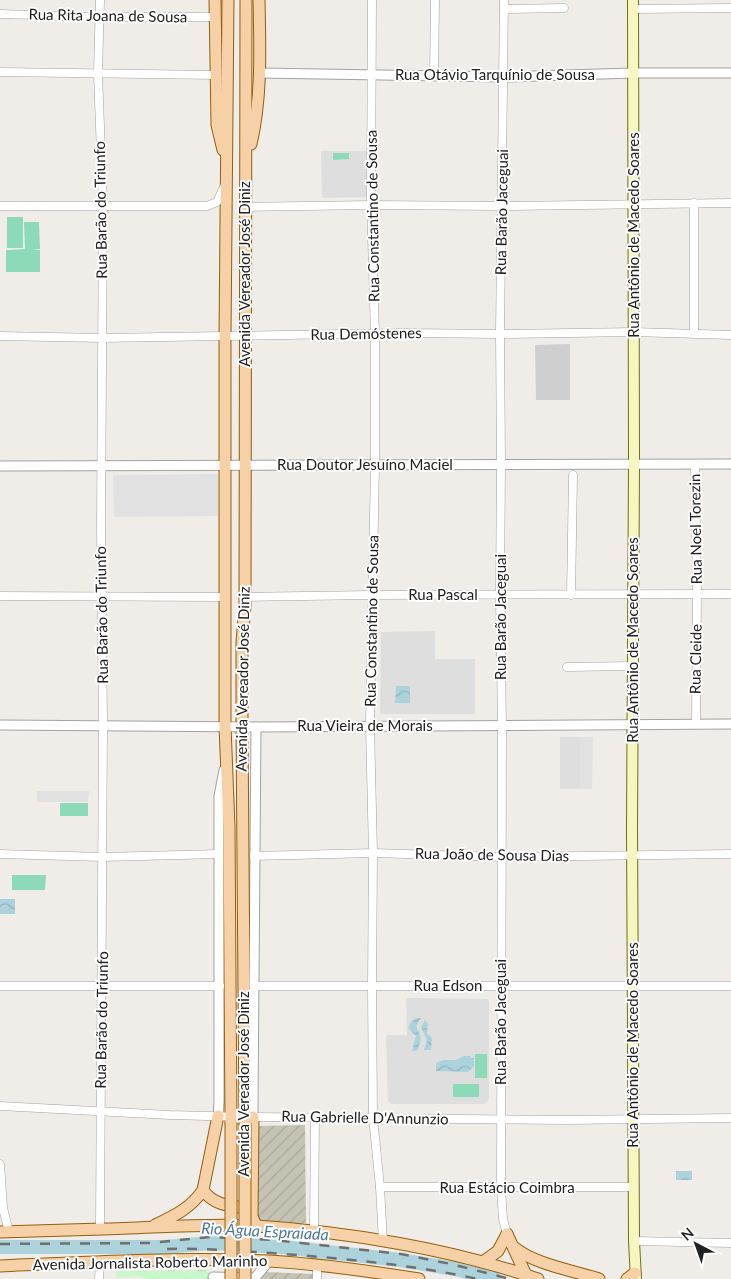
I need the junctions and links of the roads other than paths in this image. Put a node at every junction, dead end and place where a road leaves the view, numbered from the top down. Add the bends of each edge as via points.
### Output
1 (100, 0) edge
2 (215, 0) edge
3 (228, 0) edge
4 (246, 0) edge
5 (259, 0) edge
6 (372, 0) edge
7 (436, 0) edge
8 (504, 4) edge
9 (633, 4) edge
10 (564, 8) dead end
11 (731, 8) edge
12 (0, 14) edge
13 (99, 17) junction
14 (215, 17) junction
15 (0, 72) edge
16 (98, 73) junction
17 (260, 73) junction
18 (633, 73) junction
19 (731, 73) edge
20 (371, 74) junction
21 (216, 75) junction
22 (434, 76) junction
23 (504, 77) junction
24 (246, 158) junction
25 (227, 168) junction
26 (226, 180) junction
27 (694, 203) junction
28 (731, 203) edge
29 (634, 204) junction
30 (371, 205) junction
31 (0, 206) edge
32 (102, 206) junction
33 (502, 206) junction
34 (245, 207) junction
35 (634, 332) junction
36 (376, 334) junction
37 (500, 334) junction
38 (694, 334) junction
39 (731, 335) edge
40 (0, 336) edge
41 (225, 336) junction
42 (245, 336) junction
43 (102, 338) junction
44 (501, 464) junction
45 (634, 464) junction
46 (695, 464) junction
47 (731, 464) edge
48 (225, 465) junction
49 (245, 465) junction
50 (376, 465) junction
51 (0, 466) edge
52 (101, 466) junction
53 (573, 475) dead end
54 (634, 594) junction
55 (697, 594) junction
56 (731, 594) edge
57 (372, 595) junction
58 (500, 595) junction
59 (570, 595) junction
60 (0, 596) edge
61 (102, 597) junction
62 (226, 597) junction
63 (245, 597) junction
64 (568, 666) dead end
65 (633, 666) junction
66 (633, 724) junction
67 (696, 724) junction
68 (731, 724) edge
69 (0, 725) edge
70 (103, 726) junction
71 (225, 726) junction
72 (242, 726) junction
73 (370, 726) junction
74 (502, 726) junction
75 (256, 727) junction
76 (226, 760) junction
77 (373, 853) junction
78 (0, 854) edge
79 (219, 854) junction
80 (731, 854) edge
81 (632, 855) junction
82 (254, 856) junction
83 (103, 857) junction
84 (502, 857) junction
85 (0, 986) edge
86 (220, 986) junction
87 (255, 986) junction
88 (372, 986) junction
89 (501, 986) junction
90 (632, 986) junction
91 (731, 986) edge
92 (102, 987) junction
93 (0, 1106) edge
94 (101, 1110) junction
95 (218, 1116) junction
96 (315, 1117) junction
97 (374, 1117) junction
98 (731, 1118) edge
99 (248, 1119) junction
100 (501, 1119) junction
101 (633, 1119) junction
102 (231, 1120) junction
103 (0, 1164) edge
104 (380, 1187) junction
105 (633, 1187) junction
106 (501, 1188) junction
107 (203, 1190) junction
108 (252, 1203) junction
109 (2, 1209) edge
110 (256, 1226) junction
111 (151, 1227) junction
112 (100, 1229) junction
113 (314, 1231) junction
114 (4, 1232) edge
115 (507, 1234) junction
116 (634, 1241) junction
117 (383, 1242) junction
118 (731, 1244) edge
119 (515, 1248) junction
120 (207, 1260) junction
121 (269, 1261) junction
122 (100, 1262) junction
123 (483, 1262) junction
124 (0, 1266) edge
125 (317, 1266) junction
126 (526, 1275) junction
127 (385, 1276) edge
128 (633, 1277) edge
129 (213, 1278) edge
130 (99, 1279) edge
131 (231, 1279) edge
132 (251, 1279) edge
133 (317, 1279) edge
134 (419, 1279) edge
135 (538, 1279) edge
136 (599, 1279) edge

1 - 13 street, Rua Barão do Triunfo
2 - 14 main road
3 - 25 main road, Avenida Vereador José Diniz
4 - 24 main road, Avenida Vereador José Diniz
5 - 17 main road
6 - 20 street, Rua Constantino de Sousa
7 - 22 street
8 - 10 street
8 - 23 street, Rua Barão Jaceguai
9 - 11 street
9 - 18 main road, Rua Antônio de Macedo Soares
12 - 13 street, Rua Rita Joana de Sousa
13 - 14 street, Rua Rita Joana de Sousa
13 - 16 street, Rua Barão do Triunfo
14 - 21 main road
15 - 16 street
16 - 21 street
16 - 32 street, Rua Barão do Triunfo
17 - 20 street, Rua Otávio Tarquínio de Sousa
17 - 24 main road via 252,140
18 - 19 street, Rua Otávio Tarquínio de Sousa
18 - 23 street, Rua Otávio Tarquínio de Sousa
18 - 29 main road, Rua Antônio de Macedo Soares
20 - 22 street, Rua Otávio Tarquínio de Sousa
20 - 30 street, Rua Constantino de Sousa
21 - 25 main road via 217,125
22 - 23 street, Rua Otávio Tarquínio de Sousa
23 - 33 street, Rua Barão Jaceguai
24 - 34 main road, Avenida Vereador José Diniz
25 - 26 main road, Avenida Vereador José Diniz
26 - 32 street via 220,198 212,205
26 - 41 main road, Avenida Vereador José Diniz
27 - 28 street
27 - 29 street
27 - 38 street
29 - 33 street
29 - 35 main road, Rua Antônio de Macedo Soares
30 - 33 street
30 - 34 street
30 - 36 street, Rua Constantino de Sousa
31 - 32 street
32 - 43 street, Rua Barão do Triunfo
33 - 37 street, Rua Barão Jaceguai
34 - 42 main road, Avenida Vereador José Diniz
35 - 37 street, Rua Demóstenes
35 - 38 street, Rua Demóstenes
35 - 45 main road, Rua Antônio de Macedo Soares
36 - 37 street, Rua Demóstenes
36 - 42 street, Rua Demóstenes
36 - 50 street, Rua Constantino de Sousa
37 - 44 street, Rua Barão Jaceguai
38 - 39 street, Rua Demóstenes
40 - 43 street, Rua Demóstenes
41 - 42 street, Rua Demóstenes
41 - 43 street, Rua Demóstenes
41 - 48 main road, Avenida Vereador José Diniz
42 - 49 main road, Avenida Vereador José Diniz
43 - 52 street, Rua Barão do Triunfo
44 - 45 street, Rua Doutor Jesuíno Maciel
44 - 50 street, Rua Doutor Jesuíno Maciel
44 - 58 street, Rua Barão Jaceguai
45 - 46 street, Rua Doutor Jesuíno Maciel
45 - 54 main road, Rua Antônio de Macedo Soares
46 - 47 street, Rua Doutor Jesuíno Maciel
46 - 55 street, Rua Noel Torezin
48 - 49 street, Rua Doutor Jesuíno Maciel
48 - 52 street, Rua Doutor Jesuíno Maciel
48 - 62 main road, Avenida Vereador José Diniz
49 - 50 street, Rua Doutor Jesuíno Maciel
49 - 63 main road, Avenida Vereador José Diniz
50 - 57 street, Rua Constantino de Sousa
51 - 52 street, Rua Doutor Jesuíno Maciel
52 - 61 street, Rua Barão do Triunfo
53 - 59 street
54 - 55 street, Rua Pascal
54 - 59 street, Rua Pascal
54 - 65 main road, Rua Antônio de Macedo Soares
55 - 56 street, Rua Pascal
55 - 67 street, Rua Cleide
57 - 58 street, Rua Pascal
57 - 63 street, Rua Pascal
57 - 73 street, Rua Constantino de Sousa
58 - 59 street, Rua Pascal
58 - 74 street, Rua Barão Jaceguai
60 - 61 street
61 - 62 street
61 - 70 street, Rua Barão do Triunfo
62 - 71 main road, Avenida Vereador José Diniz
63 - 72 main road, Avenida Vereador José Diniz
64 - 65 street
65 - 66 main road, Rua Antônio de Macedo Soares
66 - 67 street, Rua Vieira de Morais
66 - 74 street, Rua Vieira de Morais
66 - 81 main road, Rua Antônio de Macedo Soares
67 - 68 street, Rua Vieira de Morais
69 - 70 street, Rua Vieira de Morais
70 - 71 street, Rua Vieira de Morais
70 - 83 street, Rua Barão do Triunfo
71 - 72 street, Rua Vieira de Morais
71 - 76 main road, Avenida Vereador José Diniz
72 - 75 street, Rua Vieira de Morais
72 - 99 main road, Avenida Vereador José Diniz
73 - 74 street, Rua Vieira de Morais
73 - 75 street, Rua Vieira de Morais
73 - 77 street, Rua Constantino de Sousa
74 - 84 street, Rua Barão Jaceguai
75 - 82 street, Avenida Vereador José Diniz
76 - 79 street, Avenida Vereador José Diniz via 219,796
76 - 102 main road, Avenida Vereador José Diniz
77 - 82 street, Rua João de Sousa Dias
77 - 84 street, Rua João de Sousa Dias
77 - 88 street, Rua Constantino de Sousa
78 - 83 street
79 - 83 street
79 - 86 street, Avenida Vereador José Diniz
80 - 81 street, Rua João de Sousa Dias
81 - 84 street, Rua João de Sousa Dias
81 - 90 main road, Rua Antônio de Macedo Soares
82 - 87 street, Avenida Vereador José Diniz
83 - 92 street, Rua Barão do Triunfo
84 - 89 street, Rua Barão Jaceguai
85 - 92 street
86 - 92 street
86 - 95 street, Avenida Vereador José Diniz
87 - 88 street, Rua Edson
87 - 99 street, Avenida Vereador José Diniz
88 - 89 street, Rua Edson
88 - 97 street, Rua Constantino de Sousa
89 - 90 street, Rua Edson
89 - 100 street, Rua Barão Jaceguai
90 - 91 street, Rua Edson
90 - 101 main road, Rua Antônio de Macedo Soares
92 - 94 street, Rua Barão do Triunfo
93 - 94 street, Rua Gabrielle D'Annunzio
94 - 95 street, Rua Gabrielle D'Annunzio
94 - 112 street, Rua Barão do Triunfo
95 - 102 street, Rua Gabrielle D'Annunzio
95 - 107 main road
96 - 97 street, Rua Gabrielle D'Annunzio
96 - 99 street, Rua Gabrielle D'Annunzio
96 - 113 street
97 - 100 street, Rua Gabrielle D'Annunzio
97 - 104 street, Rua Constantino de Sousa
98 - 101 street, Rua Gabrielle D'Annunzio
99 - 102 street, Rua Gabrielle D'Annunzio
99 - 108 main road
99 - 132 main road, Avenida Vereador José Diniz, bridge
100 - 101 street, Rua Gabrielle D'Annunzio
100 - 106 street, Rua Barão Jaceguai
101 - 105 main road, Rua Antônio de Macedo Soares
102 - 131 main road, Avenida Vereador José Diniz, bridge
103 - 109 street
104 - 106 street, Rua Estácio Coimbra
104 - 117 street, Rua Constantino de Sousa
105 - 106 street, Rua Estácio Coimbra
105 - 116 main road, Rua Antônio de Macedo Soares
106 - 115 street, Rua Barão Jaceguai
107 - 108 main road via 215,1202 246,1208
107 - 111 main road via 183,1211
108 - 110 main road
109 - 114 street
110 - 111 main road
110 - 113 main road
111 - 112 main road
112 - 114 main road
113 - 117 main road
115 - 119 main road
115 - 123 main road via 498,1251
116 - 118 street
116 - 128 main road, Rua Antônio de Macedo Soares
117 - 123 main road
119 - 126 main road
119 - 136 main road via 540,1261
120 - 121 main road, Avenida Jornalista Roberto Marinho
120 - 122 main road, Avenida Jornalista Roberto Marinho
120 - 129 street
121 - 125 main road, Avenida Jornalista Roberto Marinho
121 - 132 street
122 - 124 main road, Avenida Jornalista Roberto Marinho
122 - 130 street
123 - 126 main road
125 - 127 main road, Avenida Jornalista Roberto Marinho
125 - 133 street
126 - 135 main road
127 - 134 main road, Avenida Jornalista Roberto Marinho
129 - 132 street

